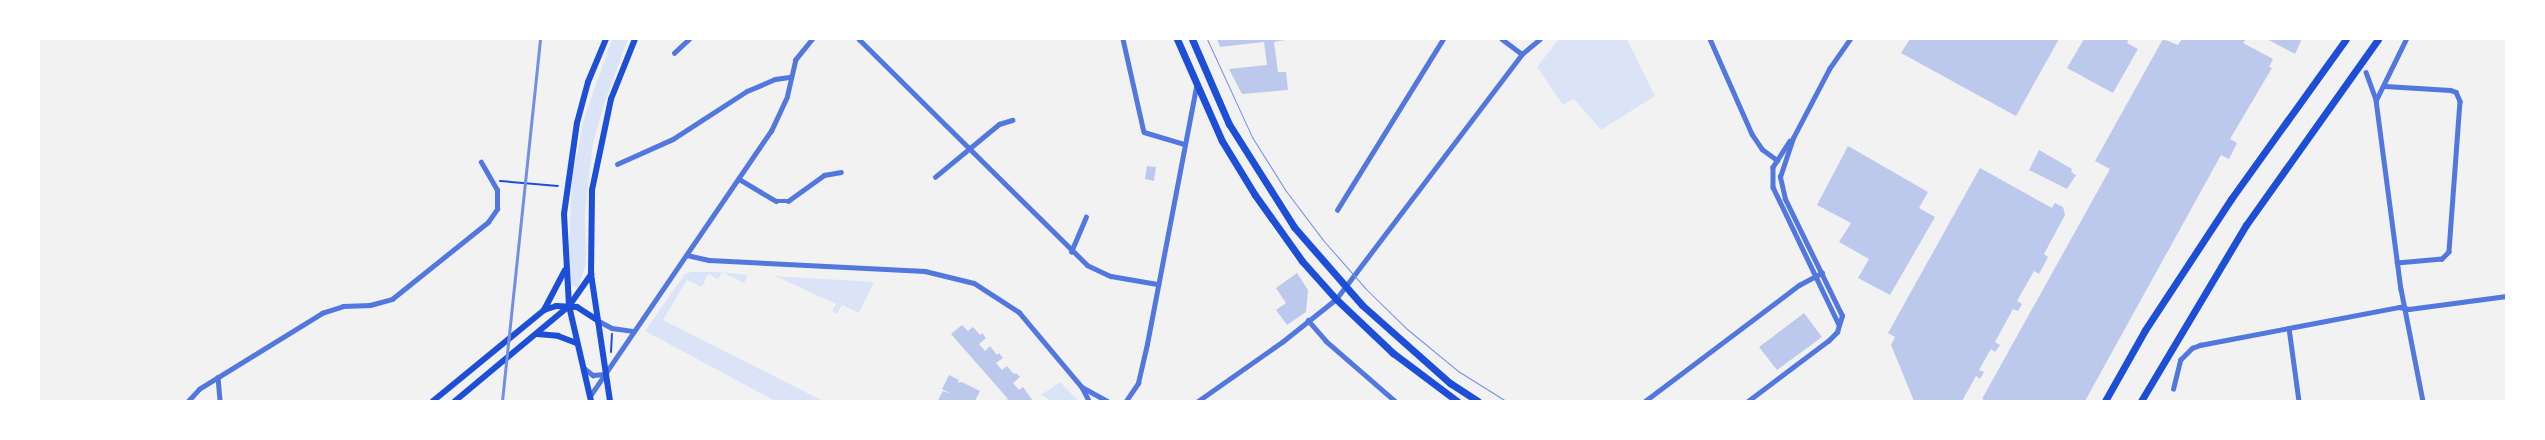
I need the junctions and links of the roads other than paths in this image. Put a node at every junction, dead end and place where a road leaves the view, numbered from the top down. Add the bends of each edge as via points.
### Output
1 (606, 39) edge
2 (635, 39) edge
3 (689, 39) edge
4 (812, 39) edge
5 (859, 39) edge
6 (1123, 39) edge
7 (1177, 39) edge
8 (1192, 39) edge
9 (1443, 39) edge
10 (1502, 39) edge
11 (1540, 39) edge
12 (1710, 39) edge
13 (1850, 39) edge
14 (2346, 39) edge
15 (2378, 39) edge
16 (2406, 39) edge
17 (674, 53) dead end
18 (1522, 54) junction
19 (2366, 72) dead end
20 (789, 77) junction
21 (2385, 86) junction
22 (1196, 87) junction
23 (2376, 100) junction
24 (1012, 120) dead end
25 (1793, 138) junction
26 (1184, 144) junction
27 (967, 149) junction
28 (1776, 160) junction
29 (481, 162) dead end
30 (1784, 163) junction
31 (617, 164) dead end
32 (841, 172) dead end
33 (935, 177) dead end
34 (739, 179) junction
35 (1337, 210) dead end
36 (1086, 218) dead end
37 (1071, 252) junction
38 (687, 255) junction
39 (2397, 263) junction
40 (565, 269) junction
41 (1822, 273) junction
42 (591, 274) junction
43 (1814, 277) junction
44 (1158, 284) junction
45 (1344, 287) junction
46 (2506, 296) edge
47 (1336, 299) junction
48 (569, 306) junction
49 (2404, 308) junction
50 (544, 310) junction
51 (597, 320) junction
52 (1308, 320) junction
53 (1839, 325) junction
54 (2289, 328) junction
55 (634, 331) junction
56 (537, 334) junction
57 (576, 344) junction
58 (582, 366) junction
59 (605, 374) junction
60 (218, 376) junction
61 (1082, 387) junction
62 (2173, 389) dead end
63 (590, 399) edge
64 (188, 401) edge
65 (220, 401) edge
66 (433, 401) edge
67 (455, 401) edge
68 (610, 401) edge
69 (1089, 401) edge
70 (1107, 401) edge
71 (1126, 401) edge
72 (1198, 401) edge
73 (1395, 401) edge
74 (1458, 401) edge
75 (1478, 401) edge
76 (1645, 401) edge
77 (1748, 401) edge
78 (2105, 401) edge
79 (2142, 401) edge
80 (2299, 401) edge
81 (2423, 401) edge

1 - 40 main road via 588,82 571,156 565,208
2 - 42 main road via 611,99 599,148 590,211
3 - 17 street
4 - 20 street via 795,60
5 - 27 street
6 - 26 street via 1144,132
7 - 22 main road
8 - 45 main road via 1212,90 1246,155 1294,227
9 - 35 street
10 - 18 street
11 - 18 street
12 - 28 street via 1752,134
13 - 25 street via 1829,69
14 - 78 main road via 2231,199 2146,330
15 - 79 main road via 2246,225
16 - 21 street
18 - 45 street
19 - 23 street
20 - 31 street via 775,78 747,91 673,139
20 - 34 street via 787,96 771,131
21 - 23 street
21 - 39 street via 2450,90 2456,92 2460,101 2449,252 2442,259
22 - 26 street
22 - 47 main road via 1222,140 1255,195 1302,261
23 - 39 street
24 - 27 street via 999,124
25 - 28 street
25 - 30 street
26 - 44 street
27 - 33 street
27 - 37 street
28 - 30 street
28 - 43 street via 1772,173 1775,195
29 - 60 street via 495,184 498,200 490,220 392,299 329,309
30 - 41 street via 1780,177 1782,192
32 - 34 street via 824,175 788,201 776,201
34 - 38 street
36 - 37 street
37 - 44 street via 1087,265 1111,276
38 - 55 street
38 - 61 street via 709,260 924,271 974,283 1019,312
39 - 49 street
40 - 48 main road
40 - 50 main road
41 - 43 street
41 - 53 street via 1842,316
42 - 48 main road
42 - 51 main road
43 - 53 street
43 - 76 street
44 - 71 street via 1138,383
45 - 47 street
45 - 75 main road via 1450,383
46 - 49 street
47 - 52 street
47 - 74 main road via 1393,353
48 - 50 main road
48 - 51 main road
48 - 56 main road
48 - 57 main road
49 - 54 street
49 - 81 street
50 - 66 main road
51 - 55 street via 612,328
51 - 59 main road
52 - 72 street
52 - 73 street via 1326,341
53 - 77 street via 1828,342
54 - 62 street via 2192,348 2177,367
54 - 80 street
55 - 59 street
56 - 57 main road via 558,336
56 - 67 main road
57 - 58 main road
58 - 59 street via 593,375
58 - 63 main road
59 - 63 street
59 - 68 main road
60 - 64 street
60 - 65 street
61 - 69 street
61 - 70 street

